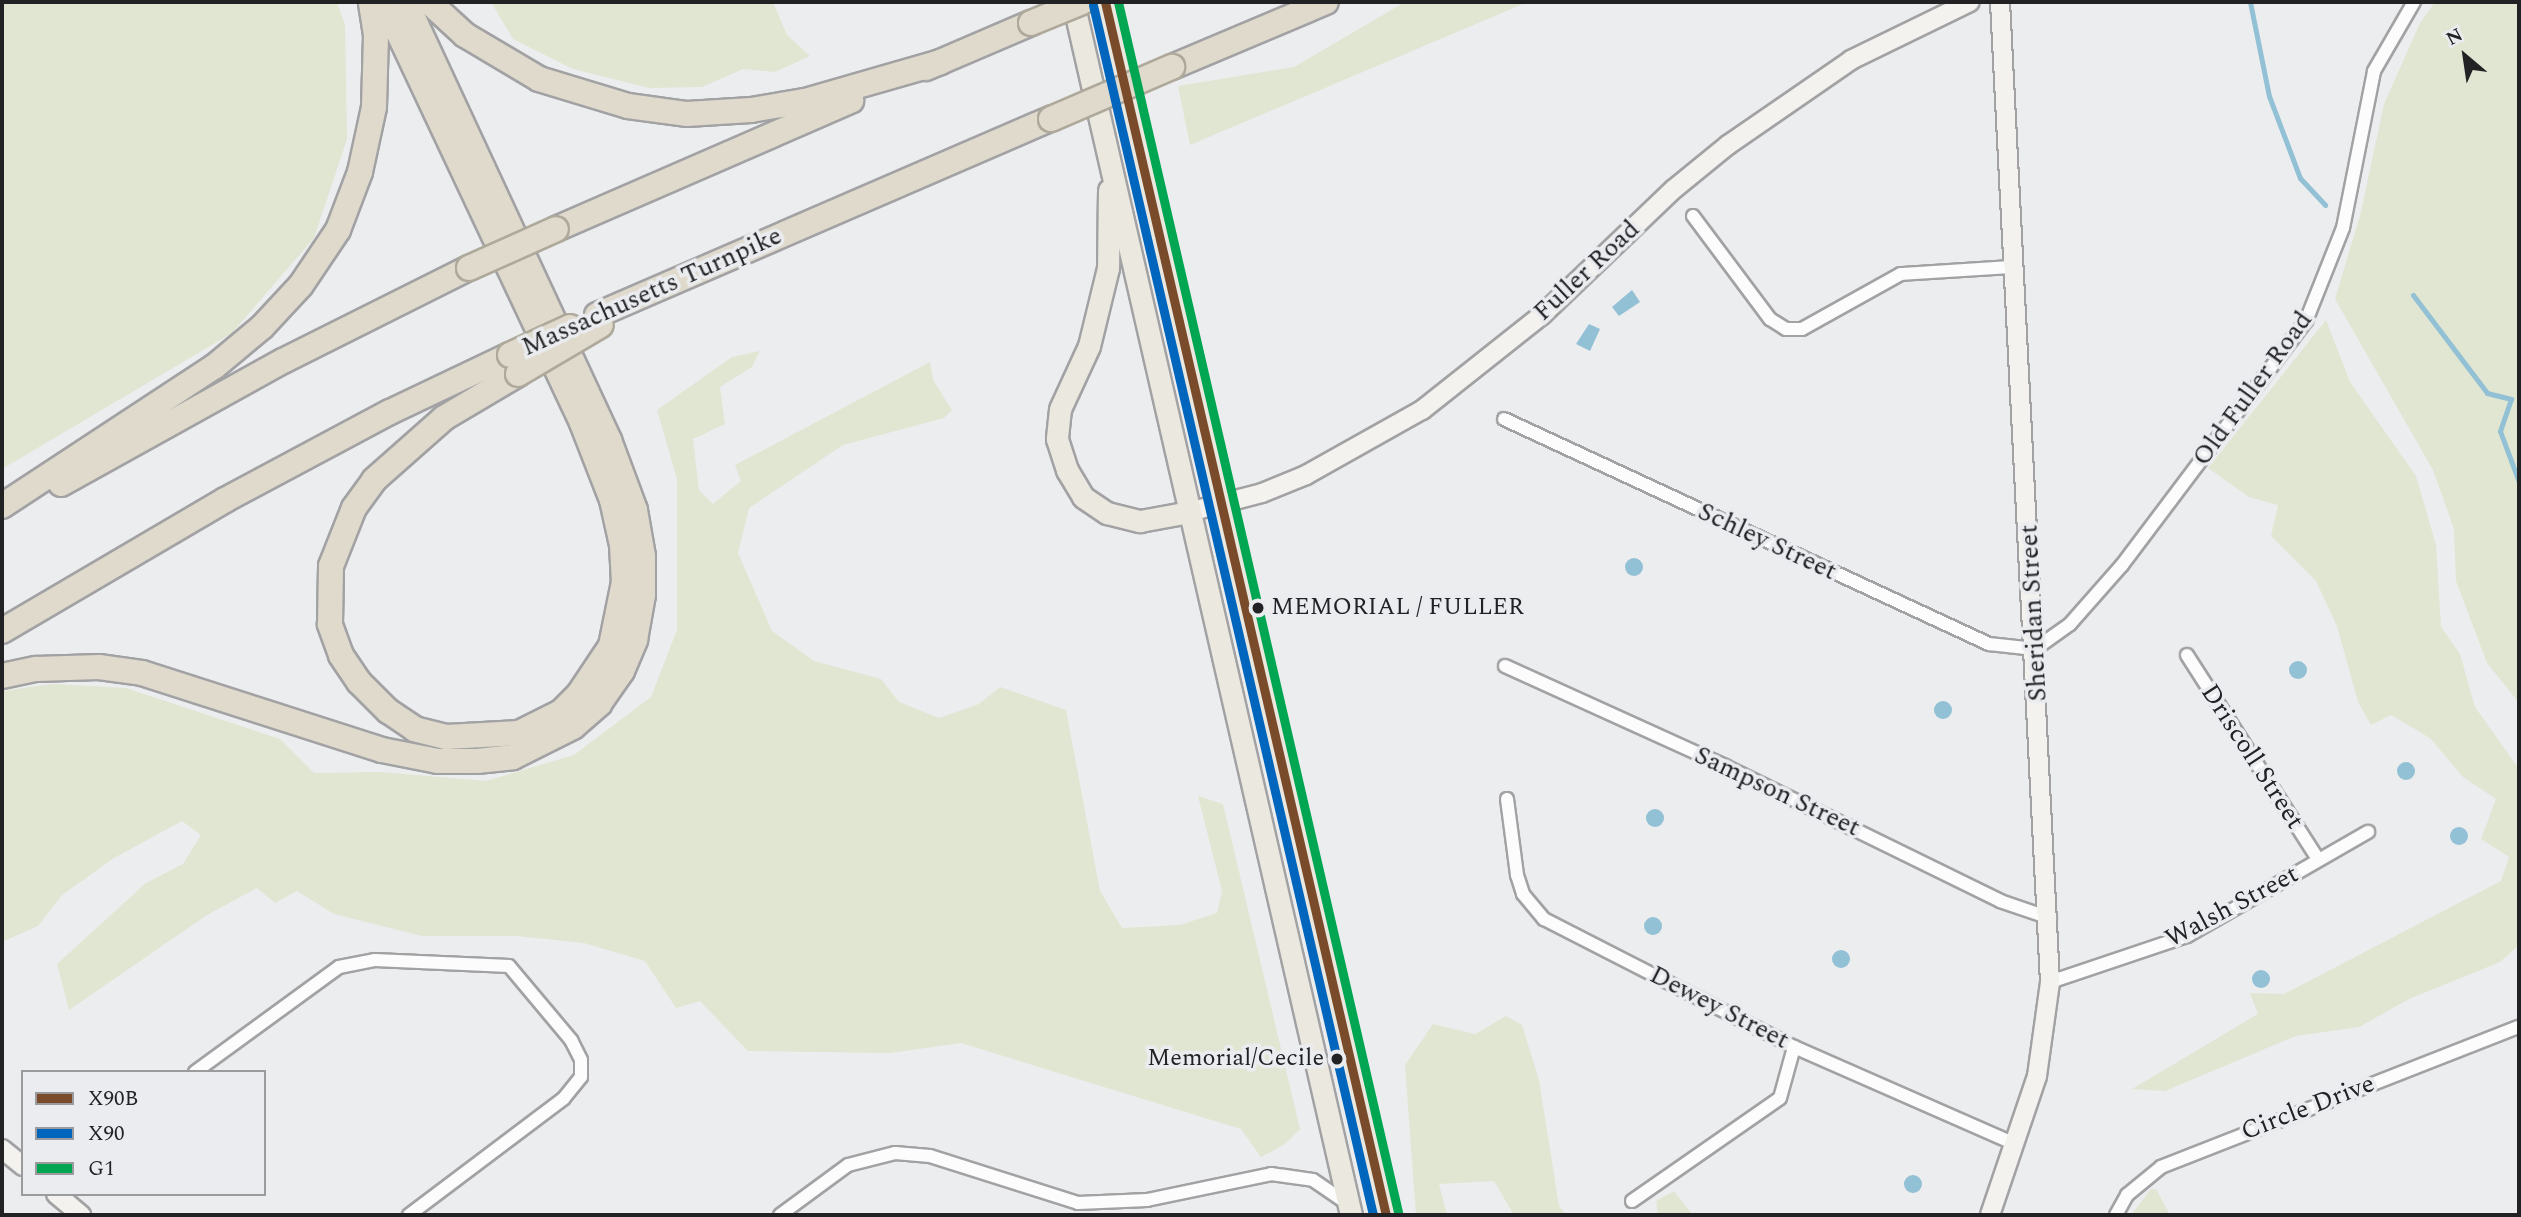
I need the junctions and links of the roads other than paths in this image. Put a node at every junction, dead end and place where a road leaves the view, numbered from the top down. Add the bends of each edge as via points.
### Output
1 (371, 2) edge
2 (384, 2) edge
3 (406, 2) edge
4 (429, 2) edge
5 (1073, 2) edge
6 (1082, 2) edge
7 (1105, 2) edge
8 (1326, 2) edge
9 (1970, 2) edge
10 (2000, 2) edge
11 (2414, 2) edge
12 (941, 62) junction
13 (1110, 157) junction
14 (1693, 216) dead end
15 (2013, 267) junction
16 (514, 364) junction
17 (1504, 419) dead end
18 (2, 506) edge
19 (1220, 506) junction
20 (1189, 512) junction
21 (2, 518) edge
22 (2, 631) edge
23 (2035, 649) junction
24 (2187, 655) dead end
25 (1505, 666) dead end
26 (2, 676) edge
27 (1507, 799) dead end
28 (2368, 832) dead end
29 (2318, 859) junction
30 (2050, 918) junction
31 (2050, 982) junction
32 (2519, 1027) edge
33 (1794, 1047) junction
34 (198, 1070) edge
35 (2014, 1144) junction
36 (2, 1149) edge
37 (21, 1164) edge
38 (58, 1196) edge
39 (1632, 1201) dead end
40 (1120, 1210) edge
41 (1350, 1210) edge
42 (81, 1215) edge
43 (409, 1215) edge
44 (780, 1215) edge
45 (1386, 1215) edge
46 (1990, 1215) edge
47 (2116, 1215) edge

1 - 18 highway via 376,35 374,107 360,172 338,230 301,285 262,327 214,367
2 - 16 highway via 582,424 612,500 621,545 624,582 611,646 579,694 561,712 519,733 446,737 397,717 359,682 341,655 330,624 331,566 354,508 383,471
3 - 26 highway via 609,440 635,510 643,556 643,595 635,640 622,671 599,704 573,727 513,757 477,761 438,761 382,750 142,673 36,669
4 - 12 highway via 465,35 539,79 628,106 687,114 805,101
5 - 13 main road
6 - 12 highway, bridge
7 - 19 main road
8 - 16 highway, Massachusetts Turnpike, bridge via 687,275
9 - 19 street, Fuller Road via 1851,60 1738,137 1674,189 1542,315 1422,410 1333,462
10 - 15 street, Sheridan Street
11 - 23 street, Old Fuller Road via 2374,71 2343,228 2306,321 2122,565 2070,624
12 - 21 highway, bridge via 469,268 227,390
13 - 20 main road
13 - 20 main road via 1108,268 1090,346 1060,409 1057,439 1067,470 1083,497 1107,513 1140,521
14 - 15 street via 1770,319 1786,328 1802,329 1901,274
15 - 23 street, Sheridan Street
16 - 22 highway, Massachusetts Turnpike via 390,412 225,500
17 - 23 street, Schley Street via 1989,644
19 - 20 street, Fuller Road
19 - 45 main road
20 - 41 main road
23 - 30 street, Sheridan Street
24 - 29 street, Driscoll Street
25 - 30 street, Sampson Street via 1737,772 2000,901
27 - 33 street, Dewey Street via 1517,875 1523,894 1544,919
28 - 29 street, Walsh Street
29 - 31 street, Walsh Street via 2187,936
30 - 31 street, Sheridan Street
31 - 35 street, Sheridan Street via 2037,1076
32 - 47 street, Circle Drive via 2161,1167 2127,1195
33 - 35 street, Dewey Street
33 - 39 street via 1780,1098
34 - 43 street via 339,967 375,960 509,966 571,1040 582,1060 582,1077 563,1099
35 - 46 street, Sheridan Street
36 - 37 street
38 - 42 street
40 - 41 street via 1271,1174 1313,1180
40 - 44 street via 1062,1199 930,1156 895,1153 848,1165

